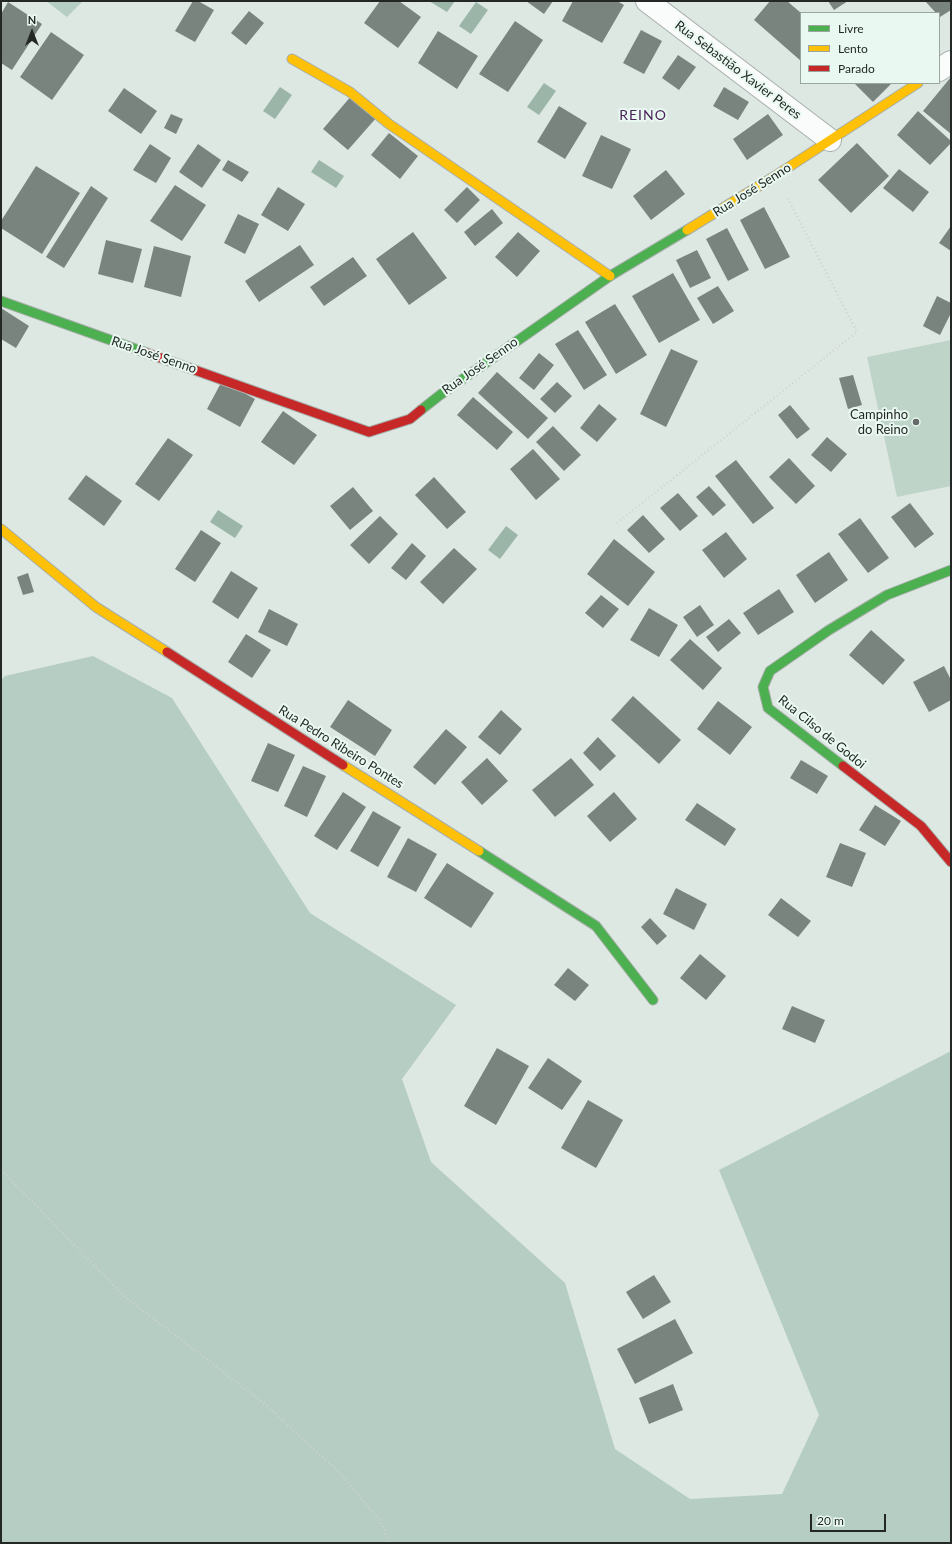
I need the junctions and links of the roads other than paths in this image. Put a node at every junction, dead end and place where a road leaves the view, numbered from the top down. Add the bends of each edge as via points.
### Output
1 (647, 1) edge
2 (292, 59) dead end
3 (916, 84) edge
4 (830, 140) junction
5 (610, 276) junction
6 (1, 301) edge
7 (1, 529) edge
8 (951, 570) edge
9 (951, 862) edge
10 (653, 1000) dead end

1 - 4 street, Rua Sebastião Xavier Peres
2 - 5 street via 350,92 389,124
3 - 4 street, Rua José Senno
4 - 5 street, Rua José Senno
5 - 6 street, Rua José Senno via 440,395 410,419 369,432
7 - 10 street, Rua Pedro Ribeiro Pontes via 96,607 596,926
8 - 9 street, Rua Cilso de Godoi via 887,595 829,630 770,671 763,687 768,708 921,826

